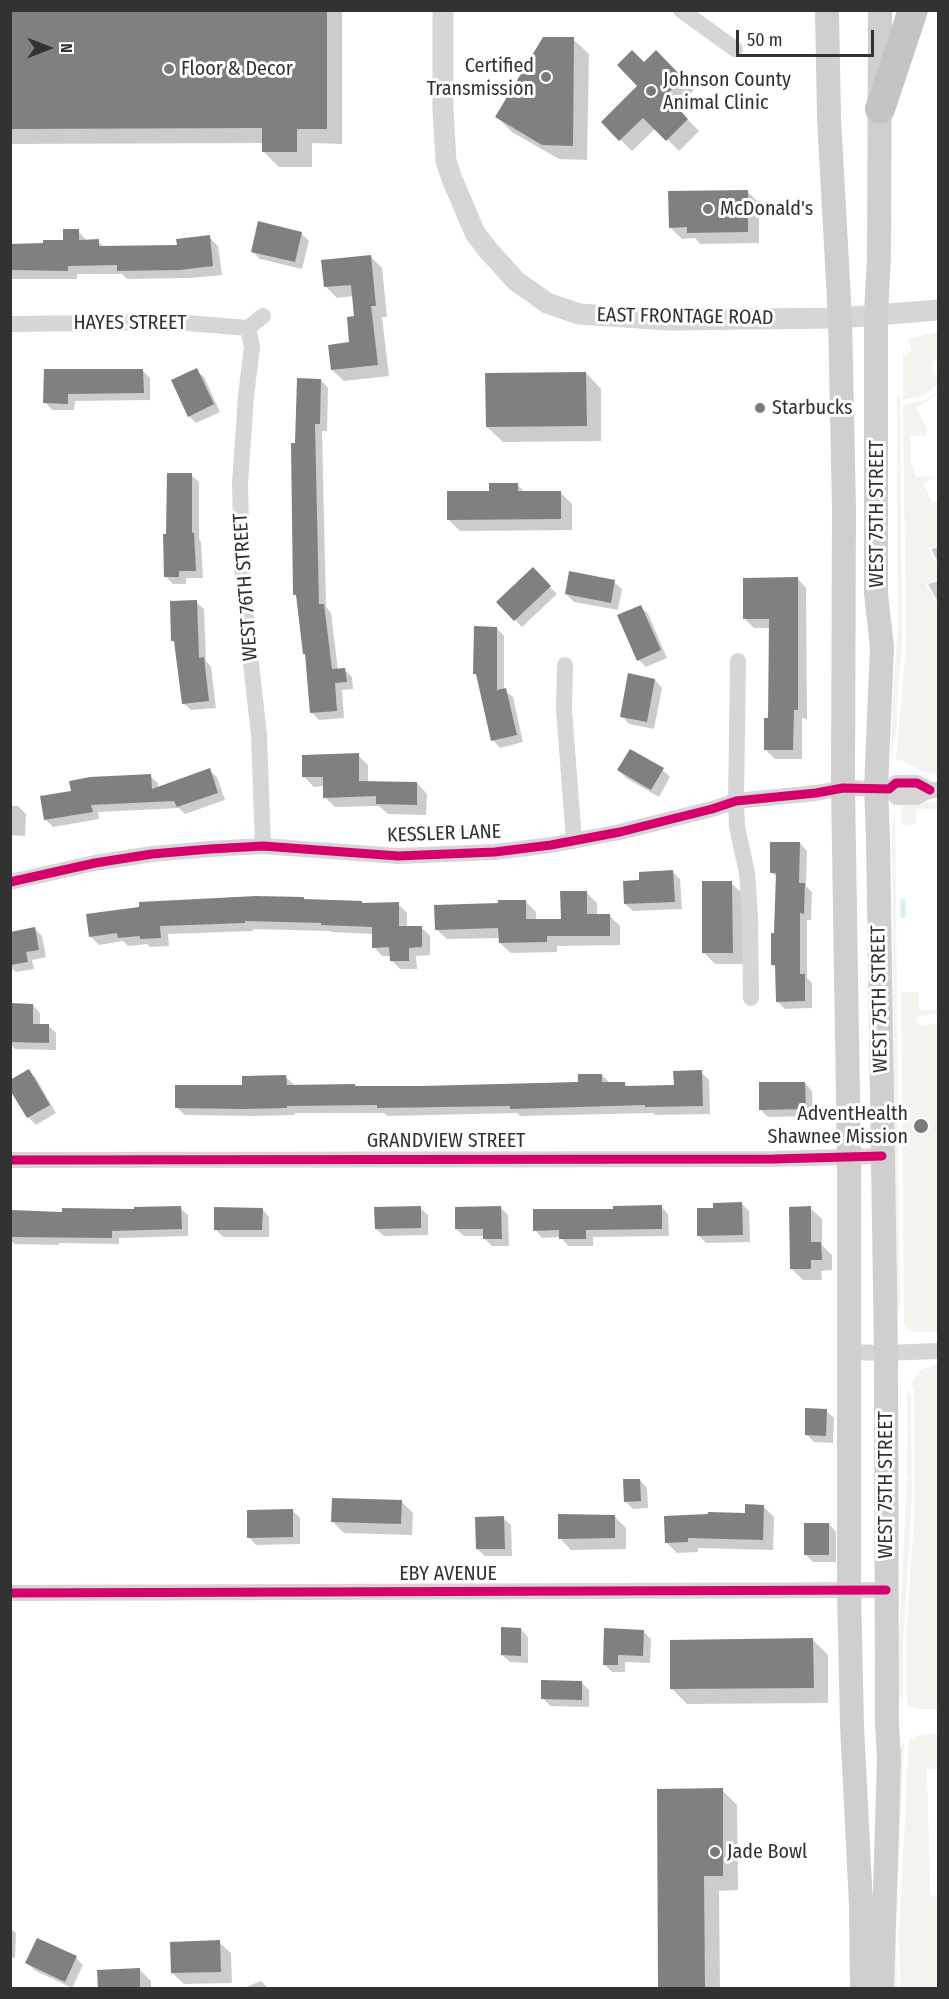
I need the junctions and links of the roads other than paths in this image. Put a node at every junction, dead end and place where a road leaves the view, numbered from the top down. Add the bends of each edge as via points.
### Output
1 (443, 10) edge
2 (681, 10) edge
3 (827, 10) edge
4 (880, 10) edge
5 (913, 10) edge
6 (735, 49) dead end
7 (880, 109) junction
8 (939, 310) edge
9 (876, 315) junction
10 (263, 316) dead end
11 (840, 318) junction
12 (10, 324) edge
13 (248, 328) junction
14 (738, 661) dead end
15 (565, 665) dead end
16 (843, 788) junction
17 (882, 788) junction
18 (934, 790) edge
19 (736, 801) junction
20 (574, 840) junction
21 (263, 846) junction
22 (10, 882) edge
23 (751, 998) dead end
24 (882, 1156) junction
25 (849, 1158) junction
26 (10, 1160) edge
27 (939, 1351) edge
28 (849, 1352) junction
29 (886, 1353) junction
30 (886, 1590) junction
31 (849, 1591) junction
32 (10, 1593) edge
33 (862, 1989) edge
34 (882, 1989) edge

1 - 11 street, EAST FRONTAGE ROAD via 446,161 475,233 516,281 547,303 579,314 669,320
2 - 6 street
3 - 11 main road, WEST 75TH STREET
4 - 7 main road, WEST 75TH STREET
5 - 7 highway
7 - 9 main road, WEST 75TH STREET
8 - 9 street, EAST FRONTAGE ROAD
9 - 11 street, EAST FRONTAGE ROAD
9 - 17 main road, WEST 75TH STREET via 876,594 882,647
10 - 13 street
11 - 16 main road, WEST 75TH STREET
12 - 13 street, HAYES STREET via 175,322
13 - 21 street, WEST 76TH STREET via 252,347 240,484 242,566 260,735
14 - 19 street
15 - 20 street via 564,710
16 - 17 street, KESSLER LANE
16 - 19 street, KESSLER LANE
16 - 25 main road, WEST 75TH STREET
17 - 18 street, KESSLER LANE via 906,782
17 - 24 main road, WEST 75TH STREET via 878,839
19 - 20 street, KESSLER LANE
19 - 23 street via 747,873
20 - 21 street, KESSLER LANE via 495,852 398,856
21 - 22 street, KESSLER LANE via 153,854
24 - 25 street, GRANDVIEW STREET
24 - 29 main road, WEST 75TH STREET
25 - 26 street, GRANDVIEW STREET
25 - 28 main road, WEST 75TH STREET
27 - 29 street
28 - 29 street
28 - 31 main road, WEST 75TH STREET
29 - 30 main road, WEST 75TH STREET
30 - 31 street, EBY AVENUE
30 - 34 main road, WEST 75TH STREET via 889,1759
31 - 32 street, EBY AVENUE
31 - 33 main road, WEST 75TH STREET

